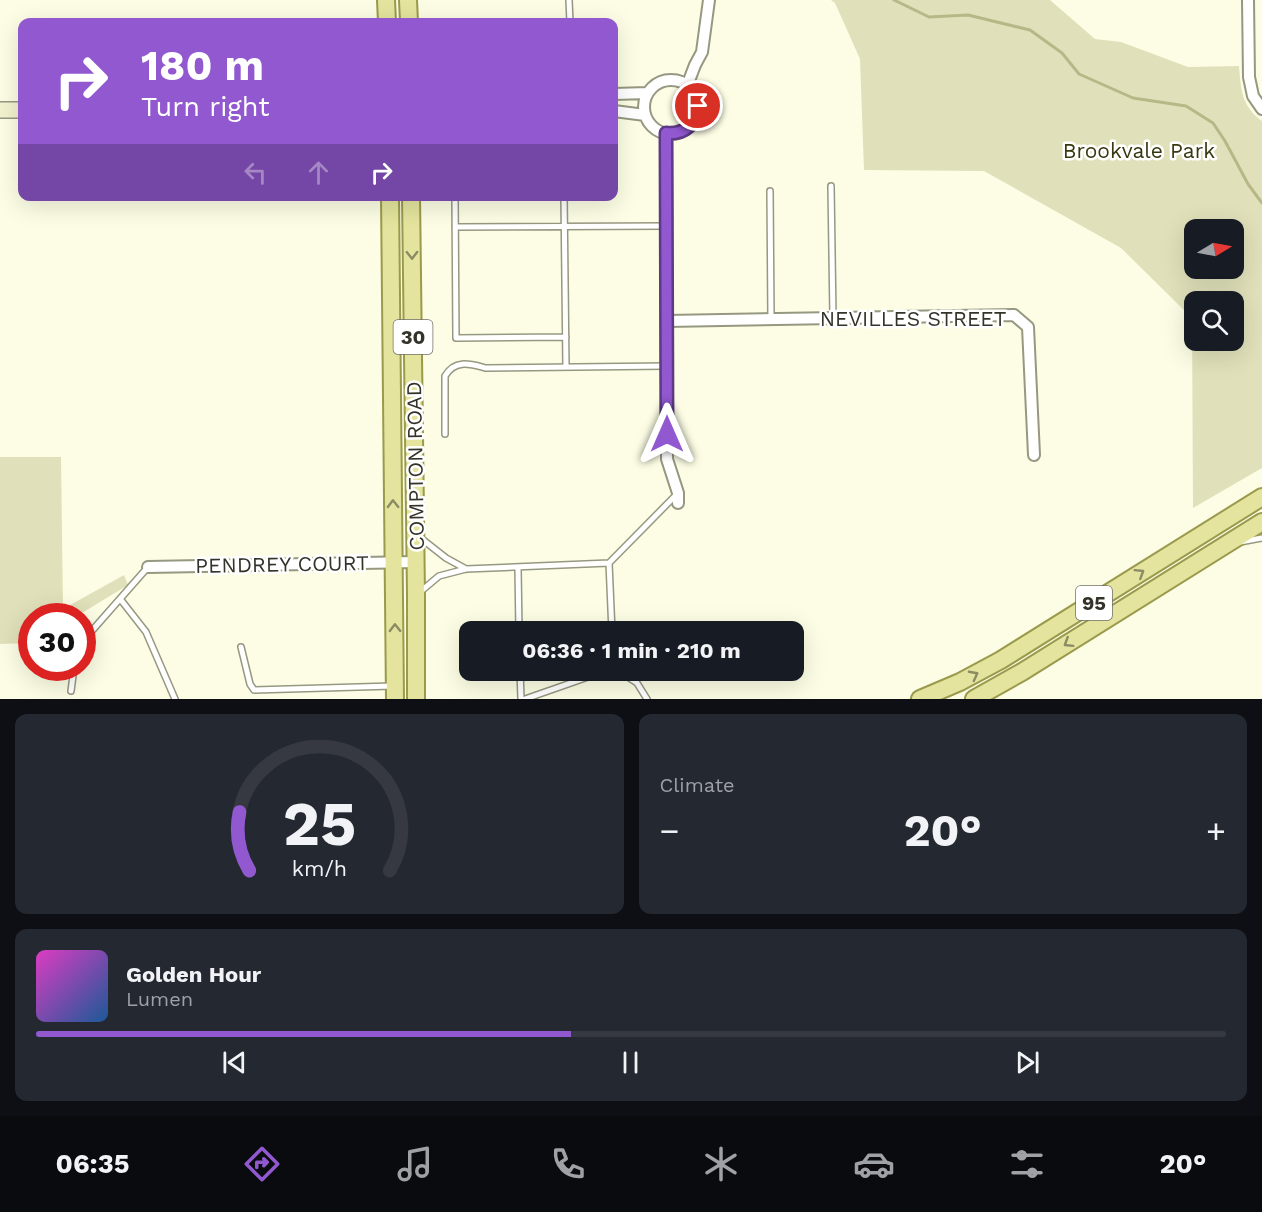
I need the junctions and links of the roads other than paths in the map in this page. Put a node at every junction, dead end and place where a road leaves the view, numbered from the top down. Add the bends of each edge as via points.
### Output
1 (386, 0) edge
2 (408, 0) edge
3 (570, 0) edge
4 (709, 0) edge
5 (1248, 0) edge
6 (387, 18) edge
7 (409, 18) edge
8 (570, 18) edge
9 (687, 86) junction
10 (647, 93) junction
11 (618, 94) edge
12 (1262, 109) edge
13 (18, 110) edge
14 (0, 111) edge
15 (618, 112) edge
16 (645, 115) junction
17 (666, 133) junction
18 (831, 186) dead end
19 (770, 191) dead end
20 (390, 201) edge
21 (411, 201) edge
22 (455, 201) edge
23 (564, 201) edge
24 (666, 226) junction
25 (455, 227) junction
26 (564, 227) junction
27 (832, 318) junction
28 (771, 319) junction
29 (667, 321) junction
30 (566, 337) junction
31 (667, 366) junction
32 (566, 367) junction
33 (445, 434) dead end
34 (1034, 455) dead end
35 (1262, 497) edge
36 (678, 498) joint
37 (1262, 522) edge
38 (416, 533) junction
39 (1262, 538) edge
40 (1224, 545) junction
41 (394, 562) junction
42 (416, 562) junction
43 (609, 563) junction
44 (148, 567) joint
45 (466, 568) junction
46 (518, 568) junction
47 (416, 595) junction
48 (121, 600) junction
49 (519, 621) edge
50 (612, 621) edge
51 (96, 627) edge
52 (241, 647) dead end
53 (72, 681) edge
54 (521, 681) edge
55 (576, 681) edge
56 (634, 681) edge
57 (71, 691) dead end
58 (268, 691) junction
59 (395, 693) edge
60 (175, 699) edge
61 (268, 699) edge
62 (416, 699) edge
63 (523, 699) edge
64 (646, 699) edge
65 (920, 699) edge
66 (974, 699) edge

1 - 6 main road
2 - 7 main road
3 - 8 lane
4 - 9 street via 702,52
5 - 12 street via 1250,76 1253,96
9 - 10 street via 668,80 658,82
9 - 17 street via 697,100 696,117 685,130
10 - 11 street
10 - 16 street
13 - 14 main road
15 - 16 street
16 - 17 street via 652,126
17 - 24 street
18 - 27 lane
19 - 28 lane
41 -> 20 main road, COMPTON ROAD / 30
21 -> 38 main road, COMPTON ROAD / 30
22 - 25 lane
23 - 26 lane
24 - 26 lane
24 - 29 street
25 - 26 lane
25 - 30 lane via 456,338
26 - 30 lane
27 - 28 street, NEVILLES STREET
27 - 34 street, NEVILLES STREET via 1014,315 1028,327
28 - 29 street, NEVILLES STREET
29 - 31 street
30 - 32 lane
31 - 32 lane
31 - 36 street via 667,459
32 - 33 lane via 486,368 469,363 454,366 445,376
65 -> 35 main road, 95 via 1001,660
36 - 43 lane
37 - 40 main road, 95
38 - 42 main road, COMPTON ROAD / 30
38 - 45 lane via 446,558
39 - 40 lane
40 -> 66 main road, 95
41 - 42 street, PENDREY COURT
41 - 44 street, PENDREY COURT
59 -> 41 main road, COMPTON ROAD / 30
42 - 47 main road, COMPTON ROAD / 30
43 - 46 lane
43 - 50 lane
44 - 48 lane
45 - 46 lane
45 - 47 lane via 440,576
46 - 49 lane
47 - 62 main road, COMPTON ROAD / 30
48 - 51 lane
48 - 60 lane via 146,632
52 - 58 lane via 250,684 254,690
53 - 57 lane
54 - 63 lane
55 - 63 lane
56 - 64 lane
58 - 59 lane
58 - 61 lane

